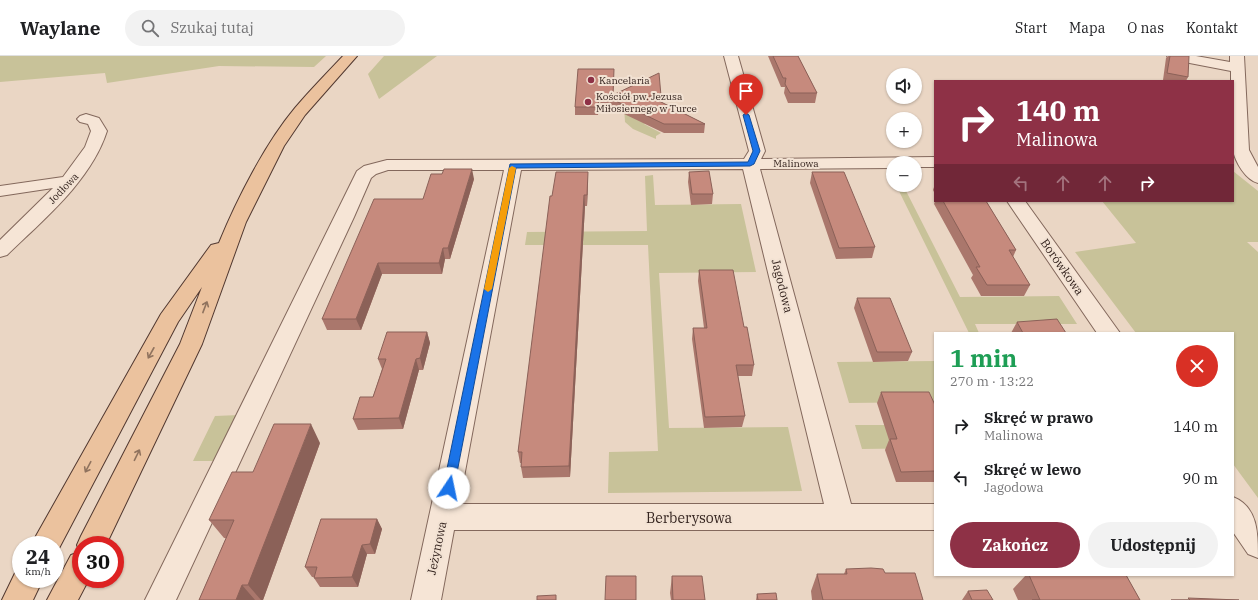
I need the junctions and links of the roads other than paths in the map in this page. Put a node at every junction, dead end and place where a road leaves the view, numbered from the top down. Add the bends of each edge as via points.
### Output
1 (350, 56) edge
2 (731, 56) edge
3 (1174, 56) edge
4 (1238, 62) edge
5 (85, 119) dead end
6 (934, 162) edge
7 (1240, 163) edge
8 (750, 164) junction
9 (512, 166) junction
10 (1258, 178) edge
11 (68, 182) junction
12 (0, 191) edge
13 (1017, 202) edge
14 (237, 222) junction
15 (0, 251) edge
16 (1107, 332) edge
17 (1234, 512) edge
18 (443, 517) junction
19 (934, 517) edge
20 (841, 518) junction
21 (51, 536) edge
22 (96, 536) edge
23 (1258, 545) edge
24 (72, 582) edge
25 (23, 588) edge
26 (17, 600) edge
27 (62, 600) edge
28 (160, 600) edge
29 (426, 600) edge

1 - 14 main road via 313,96 276,146
2 - 8 street via 757,151
3 - 4 street
4 - 7 street
5 - 11 street, Jodłowa via 94,121 99,133 90,156
6 - 8 street, Malinowa
7 - 10 street
8 - 9 street, Malinowa
8 - 20 street, Jagodowa
9 - 18 street, Jeżynowa
9 - 28 street, Malinowa via 388,165 370,170 363,175
11 - 12 street
11 - 15 street, Jodłowa
13 - 16 street, Borówkowa
14 -> 21 main road via 170,319
22 -> 14 main road via 191,344
17 - 23 street
18 - 20 street, Berberysowa
18 - 29 street, Jeżynowa
19 - 20 street, Berberysowa
24 - 27 main road
25 - 26 main road

